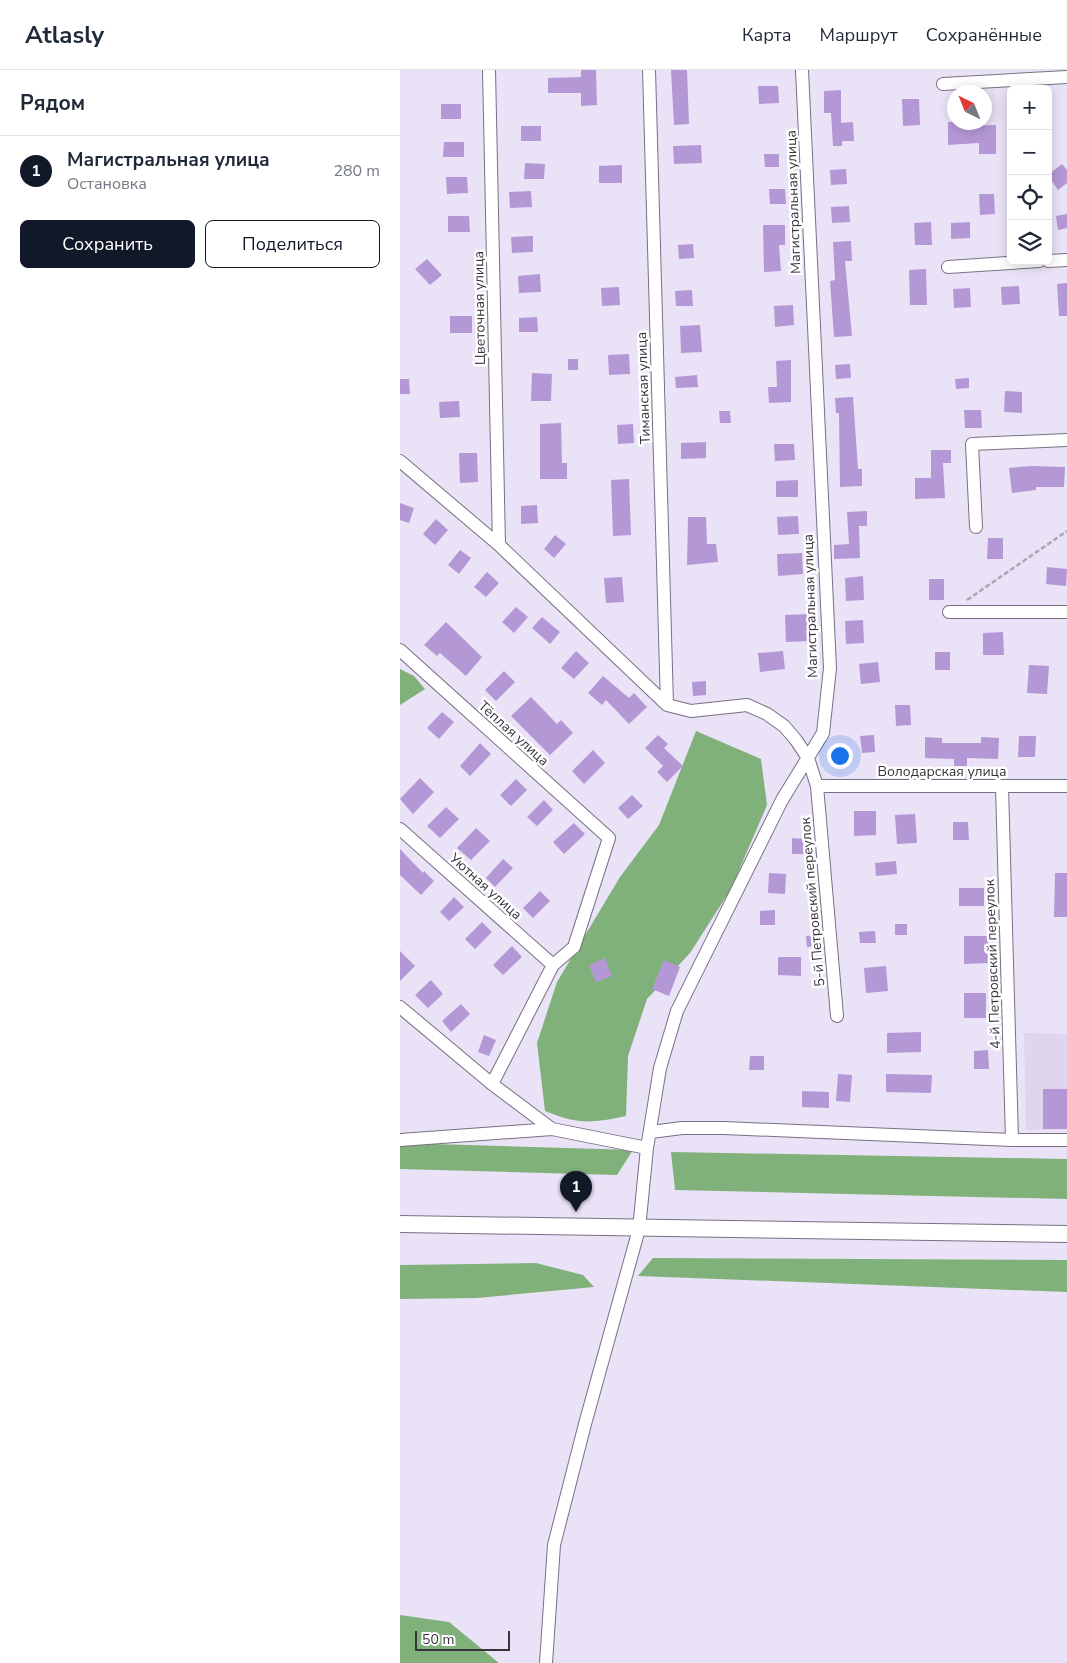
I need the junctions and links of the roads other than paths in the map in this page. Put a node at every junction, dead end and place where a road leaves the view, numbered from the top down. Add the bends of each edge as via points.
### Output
1 (489, 70) edge
2 (649, 70) edge
3 (802, 70) edge
4 (1067, 77) edge
5 (943, 84) dead end
6 (1067, 260) edge
7 (1052, 261) edge
8 (1007, 263) edge
9 (948, 267) dead end
10 (1067, 440) edge
11 (400, 461) edge
12 (976, 527) dead end
13 (499, 545) junction
14 (949, 612) road end
15 (1067, 612) edge
16 (400, 650) edge
17 (667, 705) junction
18 (808, 758) junction
19 (817, 786) junction
20 (1067, 786) edge
21 (1002, 787) junction
22 (400, 829) edge
23 (553, 965) junction
24 (400, 1007) edge
25 (837, 1016) dead end
26 (492, 1084) junction
27 (552, 1129) junction
28 (651, 1132) junction
29 (400, 1140) edge
30 (1012, 1140) junction
31 (1067, 1140) edge
32 (647, 1148) junction
33 (400, 1224) edge
34 (639, 1229) junction
35 (1067, 1234) edge
36 (546, 1663) edge

1 - 13 street, Цветочная улица
2 - 17 street, Тиманская улица
3 - 18 street, Магистральная улица via 830,668 823,733
4 - 5 street
6 - 7 street
8 - 9 street
10 - 12 street via 972,444
11 - 13 street
13 - 17 street
14 - 15 street
16 - 23 street, Тёплая улица via 609,838 574,947
17 - 18 street, 5-й Петровский переулок via 691,712 747,705 784,726
18 - 19 street, 5-й Петровский переулок
18 - 28 street, Магистральная улица via 782,800 677,1011 660,1068
19 - 21 street, Володарская улица
19 - 25 street, 5-й Петровский переулок
20 - 21 street, Володарская улица
21 - 30 street, 4-й Петровский переулок
22 - 23 street, Уютная улица
23 - 26 street
24 - 26 street
26 - 27 street
27 - 29 street
27 - 32 street
28 - 30 street via 724,1128
28 - 32 street, Магистральная улица
30 - 31 street
32 - 34 street, Магистральная улица
33 - 34 main road
34 - 35 main road
34 - 36 street, Магистральная улица via 554,1545

